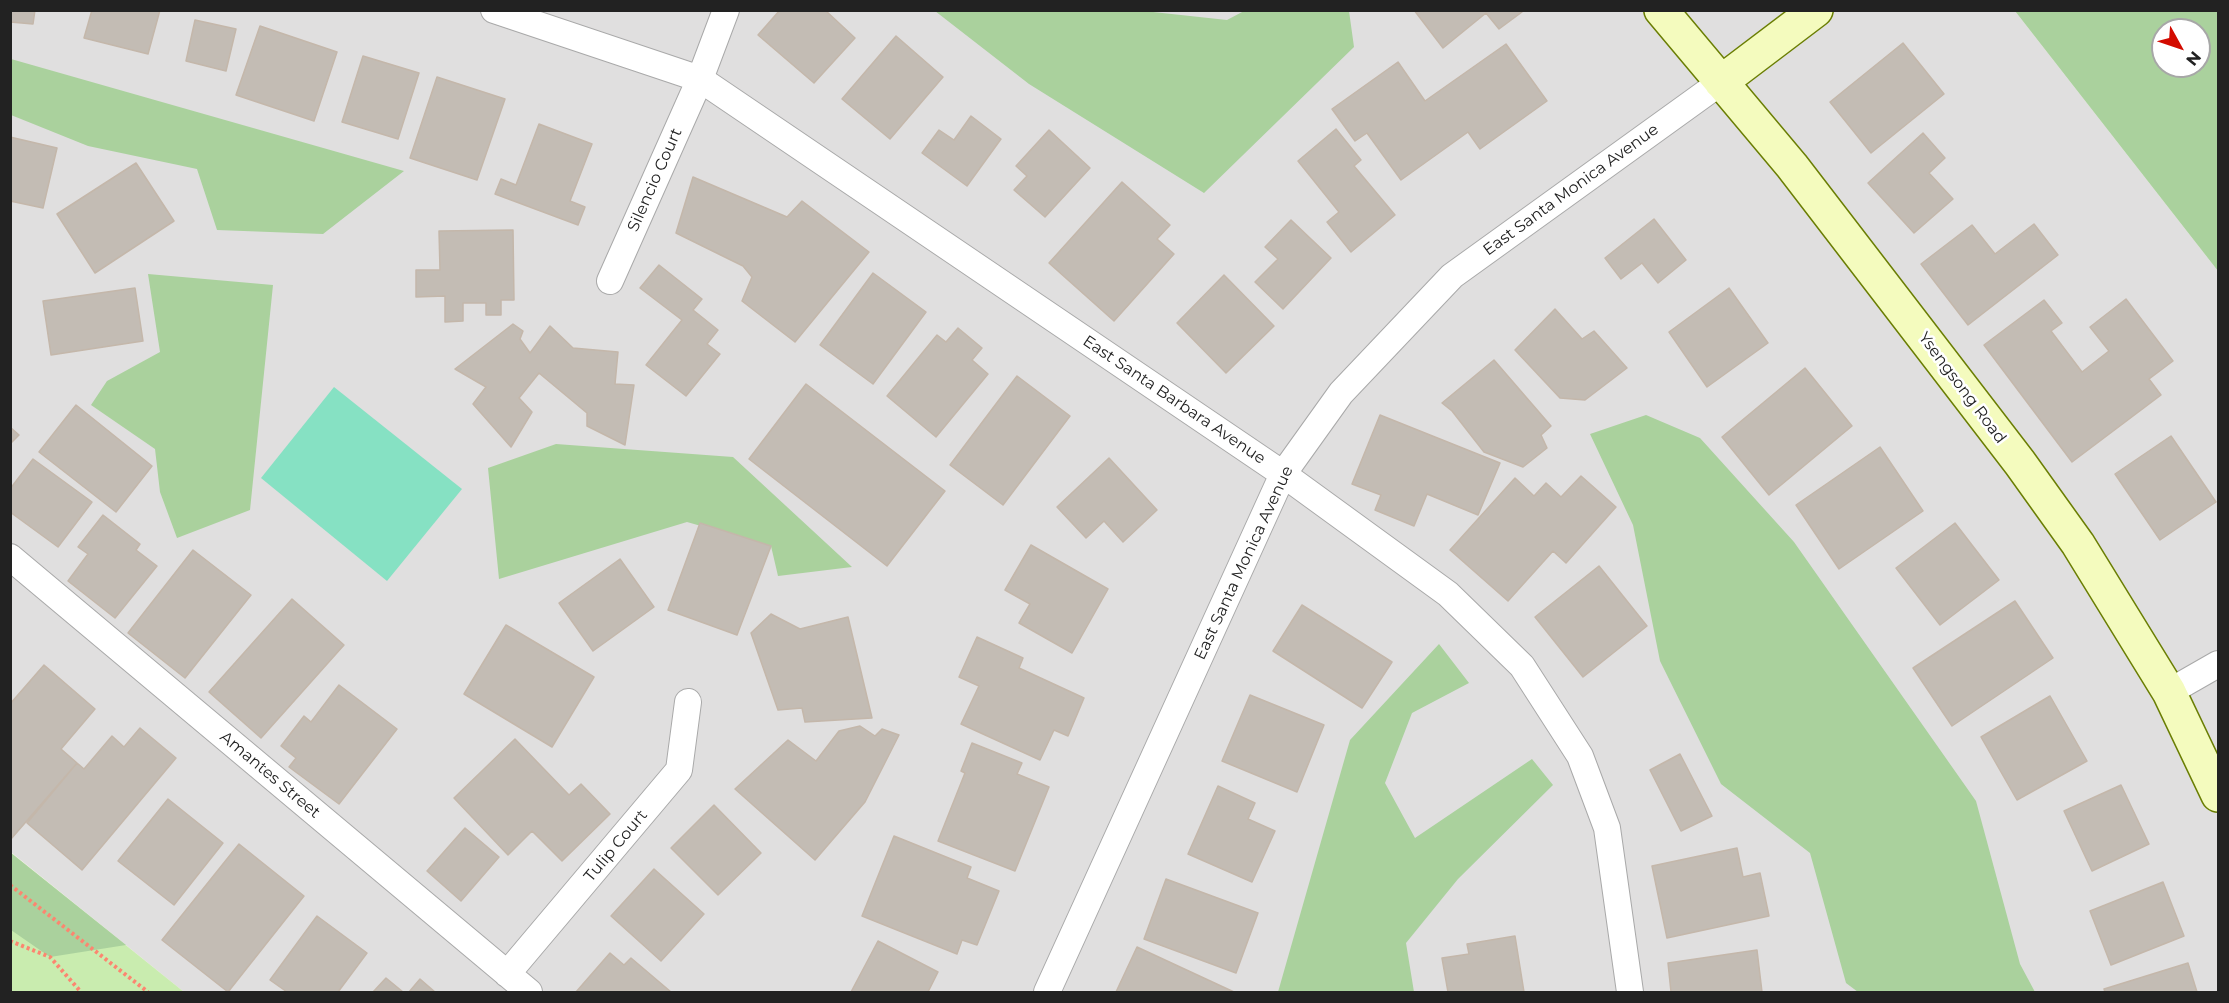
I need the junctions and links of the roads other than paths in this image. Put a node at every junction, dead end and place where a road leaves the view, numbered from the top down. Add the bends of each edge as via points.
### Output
1 (494, 10) edge
2 (726, 10) edge
3 (1661, 10) edge
4 (1816, 10) edge
5 (700, 79) junction
6 (1721, 82) junction
7 (610, 281) dead end
8 (1283, 474) junction
9 (10, 557) edge
10 (2218, 664) edge
11 (2169, 692) junction
12 (688, 702) dead end
13 (2218, 795) edge
14 (507, 974) junction
15 (529, 993) edge
16 (1047, 993) edge
17 (1630, 993) edge

1 - 5 street, East Santa Barbara Avenue
2 - 5 street, Silencio Court
3 - 6 main road, Ysengsong Road
4 - 6 main road
5 - 7 street, Silencio Court
5 - 8 street, East Santa Barbara Avenue
6 - 8 street, East Santa Monica Avenue via 1452,276 1341,393
6 - 11 main road, Ysengsong Road via 1792,166 2020,463 2078,544
8 - 16 street, East Santa Monica Avenue
8 - 17 street, East Santa Barbara Avenue via 1448,594 1522,666 1580,756 1607,828
9 - 14 street, Amantes Street
10 - 11 street
11 - 13 main road, Ysengsong Road
12 - 14 street, Tulip Court via 679,770
14 - 15 street, Amantes Street

